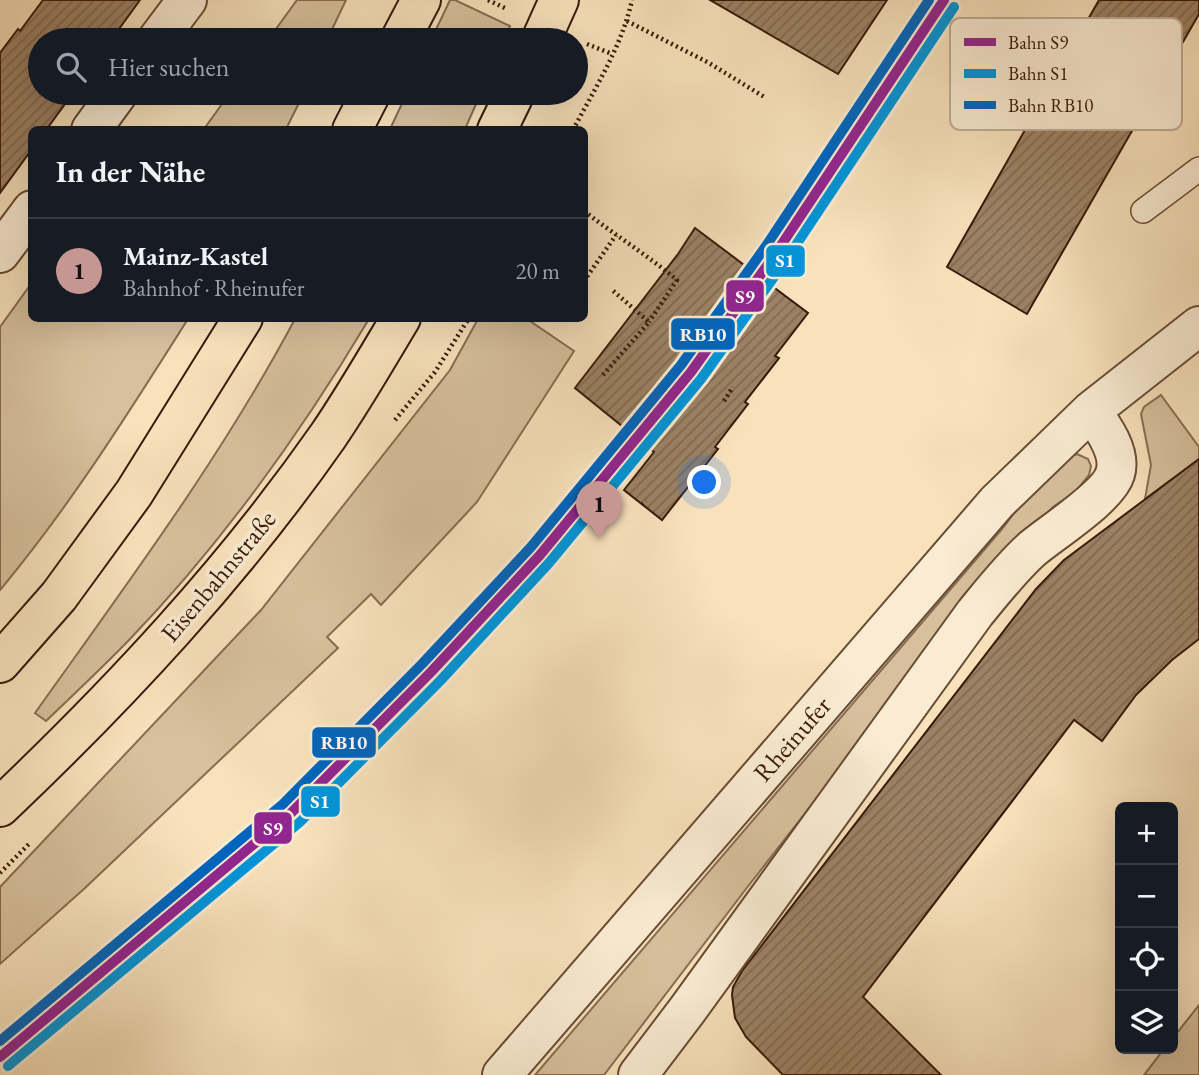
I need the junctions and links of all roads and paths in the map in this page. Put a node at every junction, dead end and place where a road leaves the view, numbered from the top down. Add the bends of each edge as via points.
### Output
1 (187, 0) edge
2 (421, 0) edge
3 (488, 0) edge
4 (559, 0) edge
5 (632, 0) edge
6 (514, 12) dead end
7 (626, 21) junction
8 (166, 28) edge
9 (406, 28) edge
10 (546, 28) edge
11 (588, 44) edge
12 (612, 54) junction
13 (766, 98) dead end
14 (588, 101) edge
15 (109, 105) edge
16 (365, 105) edge
17 (509, 105) edge
18 (586, 105) edge
19 (94, 126) edge
20 (354, 126) edge
21 (499, 126) edge
22 (575, 126) edge
23 (1199, 169) edge
24 (1143, 211) dead end
25 (588, 214) edge
26 (28, 215) edge
27 (616, 235) junction
28 (0, 253) edge
29 (588, 275) edge
30 (611, 289) dead end
31 (649, 321) junction
32 (241, 322) edge
33 (399, 322) edge
34 (1199, 326) edge
35 (603, 375) dead end
36 (733, 387) dead end
37 (724, 401) dead end
38 (1091, 411) junction
39 (0, 663) edge
40 (0, 807) edge
41 (502, 1075) edge
42 (638, 1075) edge

1 - 8 street
2 - 9 main road
3 - 6 path
4 - 10 main road
5 - 7 path
7 - 12 path
7 - 13 path
11 - 12 path
12 - 14 path
15 - 19 street
16 - 20 main road
17 - 21 main road
18 - 22 path
23 - 24 lane
25 - 27 path
26 - 28 street
27 - 29 path
27 - 31 path via 677,280
30 - 31 path
31 - 35 path
32 - 39 main road via 134,493 59,596
33 - 40 main road, Eisenbahnstraße via 328,435 255,534 155,653
34 - 38 street, Rheinufer
36 - 37 path
38 - 41 street, Rheinufer via 997,502
38 - 42 street via 1114,453 1115,474 1103,492 1002,579

